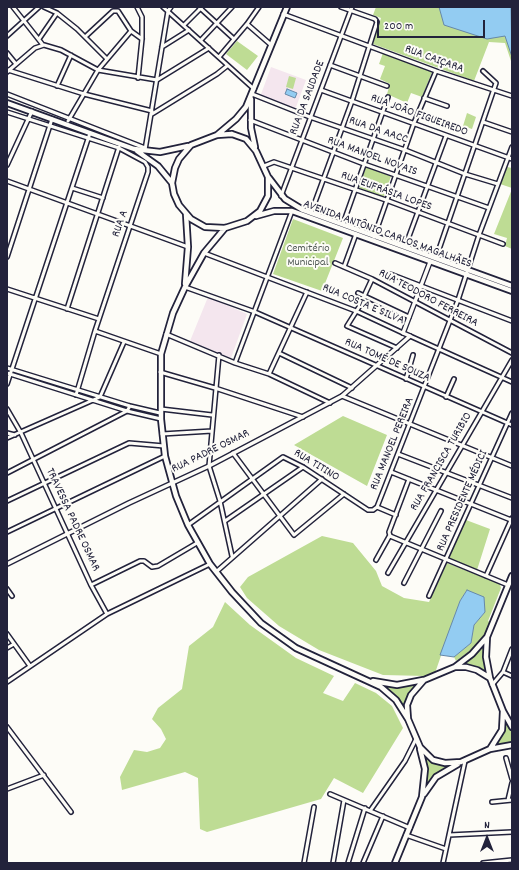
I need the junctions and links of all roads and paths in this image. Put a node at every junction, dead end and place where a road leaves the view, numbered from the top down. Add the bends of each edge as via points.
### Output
1 (13, 7) edge
2 (39, 7) edge
3 (44, 7) edge
4 (137, 7) edge
5 (163, 7) edge
6 (171, 7) edge
7 (258, 7) edge
8 (287, 7) edge
9 (341, 7) edge
10 (200, 8) edge
11 (231, 8) edge
12 (351, 9) edge
13 (168, 11) junction
14 (57, 13) junction
15 (283, 14) junction
16 (24, 22) junction
17 (217, 24) junction
18 (247, 24) junction
19 (184, 25) junction
20 (189, 30) junction
21 (131, 31) junction
22 (7, 36) edge
23 (341, 36) junction
24 (85, 37) junction
25 (142, 38) junction
26 (39, 39) junction
27 (234, 39) junction
28 (201, 40) junction
29 (270, 44) junction
30 (43, 45) junction
31 (369, 46) junction
32 (162, 47) junction
33 (209, 48) junction
34 (7, 54) edge
35 (71, 55) junction
36 (219, 57) junction
37 (107, 59) junction
38 (16, 64) junction
39 (330, 65) junction
40 (227, 66) junction
41 (98, 70) junction
42 (8, 71) edge
43 (436, 71) junction
44 (483, 71) dead end
45 (360, 76) junction
46 (138, 78) junction
47 (157, 80) junction
48 (57, 86) junction
49 (387, 86) dead end
50 (321, 90) junction
51 (494, 90) junction
52 (253, 91) junction
53 (7, 94) edge
54 (84, 94) junction
55 (512, 96) edge
56 (388, 97) dead end
57 (424, 98) junction
58 (352, 101) junction
59 (7, 103) edge
60 (448, 106) dead end
61 (32, 111) junction
62 (7, 112) edge
63 (383, 112) junction
64 (152, 113) junction
65 (310, 117) junction
66 (52, 119) junction
67 (69, 119) junction
68 (28, 120) junction
69 (250, 120) junction
70 (483, 122) junction
71 (414, 123) junction
72 (67, 125) junction
73 (50, 126) junction
74 (342, 128) junction
75 (512, 132) edge
76 (90, 133) junction
77 (218, 135) junction
78 (446, 136) junction
79 (374, 138) junction
80 (88, 140) junction
81 (302, 141) junction
82 (191, 145) junction
83 (119, 146) junction
84 (475, 146) junction
85 (512, 148) edge
86 (134, 149) junction
87 (145, 150) junction
88 (405, 150) junction
89 (256, 151) junction
90 (333, 151) junction
91 (507, 158) junction
92 (512, 159) edge
93 (436, 163) junction
94 (364, 164) junction
95 (7, 165) edge
96 (264, 166) junction
97 (292, 168) junction
98 (396, 174) junction
99 (465, 174) junction
100 (268, 177) junction
101 (324, 179) junction
102 (7, 181) edge
103 (172, 183) junction
104 (498, 184) junction
105 (426, 186) junction
106 (72, 188) junction
107 (355, 189) junction
108 (29, 190) junction
109 (282, 196) junction
110 (457, 197) junction
111 (103, 198) junction
112 (386, 200) junction
113 (67, 203) junction
114 (489, 208) junction
115 (292, 211) junction
116 (417, 212) junction
117 (312, 213) junction
118 (98, 214) junction
119 (186, 214) junction
120 (254, 216) junction
121 (343, 224) junction
122 (448, 224) junction
123 (130, 226) junction
124 (225, 228) junction
125 (356, 234) junction
126 (479, 236) junction
127 (373, 238) junction
128 (502, 244) dead end
129 (188, 247) junction
130 (404, 247) junction
131 (204, 253) junction
132 (7, 257) edge
133 (436, 258) junction
134 (430, 262) junction
135 (335, 263) dead end
136 (344, 267) junction
137 (467, 272) junction
138 (390, 274) dead end
139 (267, 277) junction
140 (372, 279) junction
141 (420, 286) junction
142 (512, 286) edge
143 (185, 287) junction
144 (7, 289) edge
145 (512, 291) edge
146 (306, 292) junction
147 (358, 292) dead end
148 (364, 295) junction
149 (35, 299) junction
150 (458, 300) junction
151 (415, 302) junction
152 (67, 309) junction
153 (356, 311) junction
154 (255, 312) junction
155 (409, 317) junction
156 (99, 319) junction
157 (450, 319) junction
158 (512, 321) edge
159 (289, 328) junction
160 (95, 331) junction
161 (403, 333) junction
162 (166, 334) junction
163 (410, 336) junction
164 (124, 342) junction
165 (397, 348) junction
166 (439, 350) junction
167 (279, 352) junction
168 (512, 353) edge
169 (162, 354) junction
170 (219, 355) junction
171 (413, 355) dead end
172 (512, 360) edge
173 (235, 363) junction
174 (378, 366) junction
175 (7, 368) edge
176 (12, 369) junction
177 (160, 372) junction
178 (9, 373) edge
179 (269, 374) junction
180 (501, 378) junction
181 (406, 379) junction
182 (454, 379) dead end
183 (512, 382) edge
184 (7, 384) edge
185 (216, 388) junction
186 (352, 388) junction
187 (425, 388) junction
188 (77, 390) junction
189 (76, 395) junction
190 (342, 396) junction
191 (100, 397) junction
192 (446, 397) junction
193 (93, 400) junction
194 (330, 403) junction
195 (130, 406) junction
196 (7, 409) edge
197 (127, 411) junction
198 (160, 411) junction
199 (482, 412) junction
200 (512, 413) edge
201 (212, 415) junction
202 (303, 417) junction
203 (161, 419) junction
204 (508, 423) junction
205 (409, 424) junction
206 (512, 425) edge
207 (212, 431) junction
208 (7, 433) edge
209 (21, 433) junction
210 (162, 434) junction
211 (15, 435) junction
212 (7, 438) edge
213 (164, 446) junction
214 (462, 446) junction
215 (233, 453) junction
216 (398, 454) junction
217 (165, 456) junction
218 (491, 458) junction
219 (34, 459) junction
220 (209, 466) junction
221 (512, 466) edge
222 (303, 467) junction
223 (391, 472) junction
224 (447, 472) junction
225 (7, 473) edge
226 (252, 479) junction
227 (322, 479) junction
228 (409, 479) junction
229 (172, 482) junction
230 (44, 483) junction
231 (479, 485) junction
232 (436, 490) junction
233 (262, 494) junction
234 (344, 494) junction
235 (512, 498) edge
236 (7, 501) edge
237 (220, 501) junction
238 (471, 504) junction
239 (56, 507) junction
240 (377, 507) junction
241 (441, 511) dead end
242 (396, 515) junction
243 (279, 516) junction
244 (512, 519) edge
245 (224, 521) junction
246 (188, 525) junction
247 (7, 532) edge
248 (68, 534) junction
249 (390, 534) junction
250 (406, 542) junction
251 (197, 543) junction
252 (421, 549) junction
253 (232, 556) junction
254 (376, 560) dead end
255 (446, 560) junction
256 (7, 564) edge
257 (210, 564) junction
258 (216, 572) junction
259 (388, 573) dead end
260 (486, 576) junction
261 (512, 576) edge
262 (404, 583) dead end
263 (91, 585) junction
264 (508, 585) junction
265 (7, 589) edge
266 (12, 596) dead end
267 (429, 596) dead end
268 (107, 614) junction
269 (7, 634) edge
270 (487, 637) junction
271 (14, 644) junction
272 (7, 648) edge
273 (512, 649) edge
274 (30, 666) junction
275 (455, 667) junction
276 (503, 672) junction
277 (512, 676) edge
278 (364, 678) junction
279 (490, 678) junction
280 (424, 680) junction
281 (7, 682) edge
282 (492, 685) junction
283 (503, 711) junction
284 (408, 719) junction
285 (512, 726) edge
286 (7, 727) edge
287 (416, 739) junction
288 (512, 745) edge
289 (420, 747) junction
290 (490, 749) junction
291 (506, 758) dead end
292 (463, 761) junction
293 (44, 775) junction
294 (512, 779) edge
295 (512, 783) edge
296 (7, 789) edge
297 (330, 794) dead end
298 (422, 797) junction
299 (344, 800) junction
300 (510, 800) edge
301 (492, 802) dead end
302 (314, 807) dead end
303 (365, 808) junction
304 (370, 810) junction
305 (70, 812) dead end
306 (383, 816) junction
307 (410, 828) junction
308 (512, 832) edge
309 (406, 835) junction
310 (449, 835) junction
311 (446, 849) junction
312 (512, 860) edge
313 (304, 863) edge
314 (333, 863) edge
315 (348, 863) edge
316 (363, 863) edge
317 (395, 863) edge
318 (443, 863) edge
319 (483, 863) edge

1 - 16 street
2 - 16 street
3 - 14 street
4 - 25 street via 142,17
5 - 13 street, RUA DA AACC
6 - 13 street
7 - 18 street
8 - 15 main road
9 - 12 street
10 - 17 street
10 - 19 street
11 - 17 street
12 - 23 street, RUA DA SAUDADE
12 - 31 street via 377,22
13 - 19 street, RUA DA AACC
13 - 32 street
14 - 24 street
14 - 26 street
15 - 23 street, RUA CAIÇARA
15 - 29 main road
16 - 22 street
16 - 26 street
17 - 27 street
17 - 28 street
18 - 27 street
18 - 29 street
19 - 20 street, RUA DA AACC
20 - 28 street, RUA DA AACC
20 - 32 street
21 - 24 street via 118,11 113,11
21 - 25 street
21 - 37 street
23 - 31 street, RUA CAIÇARA
23 - 39 street, RUA DA SAUDADE
24 - 37 street
25 - 46 street
26 - 30 street
27 - 36 street
28 - 33 street, RUA DA AACC
29 - 52 main road
30 - 35 street
30 - 38 street via 35,48
31 - 43 street, RUA CAIÇARA
31 - 45 street
32 - 47 street
33 - 36 street, RUA DA AACC
33 - 47 street
34 - 38 street
35 - 41 street
35 - 48 street
36 - 40 street, RUA DA AACC
37 - 41 street
38 - 42 street
39 - 45 street
39 - 50 street, RUA DA SAUDADE
40 - 52 street, RUA DA AACC
40 - 64 street
41 - 46 street
41 - 54 street
42 - 48 street
43 - 51 street, RUA CAIÇARA
43 - 57 street
44 - 51 street via 495,81
45 - 49 street
45 - 58 street
46 - 47 street
47 - 64 street
48 - 54 street
50 - 58 street, RUA JOÃO FIGUEIREDO
50 - 65 street, RUA DA SAUDADE
51 - 55 street, RUA CAIÇARA
51 - 70 street
52 - 65 street, RUA DA AACC
52 - 69 main road
52 - 77 main road via 246,107 236,120
53 - 67 street
54 - 64 street
54 - 67 street
56 - 63 street
57 - 60 street
57 - 71 street
58 - 63 street, RUA JOÃO FIGUEIREDO
58 - 74 street
59 - 61 main road
61 - 66 main road
61 - 68 street
62 - 68 street, RUA A
63 - 71 street, RUA JOÃO FIGUEIREDO
63 - 79 street
64 - 87 street
65 - 74 street, RUA DA AACC
65 - 81 street, RUA DA SAUDADE
66 - 72 main road
66 - 73 street
67 - 72 street
67 - 87 street
68 - 73 street, RUA A
68 - 95 street
69 - 81 street, RUA MANOEL NOVAIS
69 - 89 main road
70 - 75 street
70 - 84 street
71 - 78 street, RUA JOÃO FIGUEIREDO
71 - 88 street
72 - 76 main road
73 - 80 street, RUA A
73 - 108 street
74 - 79 street, RUA DA AACC
74 - 90 street
76 - 80 street
76 - 83 main road
77 - 82 main road
77 - 89 main road via 238,135 246,139
78 - 84 street, RUA JOÃO FIGUEIREDO
78 - 93 street
79 - 88 street, RUA DA AACC
79 - 94 street
80 - 83 street, RUA A
80 - 106 street
81 - 90 street, RUA MANOEL NOVAIS
81 - 97 street, RUA DA SAUDADE
82 - 87 main road via 168,151
82 - 103 main road via 179,159
83 - 86 main road
83 - 111 street
83 - 123 street, RUA A via 145,162 148,169
84 - 91 street, RUA JOÃO FIGUEIREDO
84 - 99 street
85 - 91 street, RUA MANOEL PEREIRA
86 - 87 main road
86 - 103 main road via 158,166
88 - 93 street, RUA DA AACC
88 - 98 street
89 - 96 main road
90 - 94 street, RUA MANOEL NOVAIS
90 - 101 street
91 - 92 street, RUA JOÃO FIGUEIREDO
91 - 104 street, RUA MANOEL PEREIRA
93 - 99 street, RUA DA AACC
93 - 105 street
94 - 98 street, RUA MANOEL NOVAIS
94 - 107 street
96 - 97 street, RUA EUFRÁSIA LOPES via 274,162
96 - 100 main road
97 - 101 street, RUA EUFRÁSIA LOPES
97 - 109 street, RUA DA SAUDADE
98 - 105 street, RUA MANOEL NOVAIS
98 - 112 street
99 - 104 street, RUA DA AACC
99 - 110 street
100 - 109 main road, AVENIDA ANTÔNIO CARLOS MAGALHÃES
100 - 120 main road via 266,201
101 - 107 street, RUA EUFRÁSIA LOPES
101 - 117 street
102 - 108 street
103 - 119 main road via 174,194
104 - 114 street, RUA MANOEL PEREIRA
105 - 110 street, RUA MANOEL NOVAIS
105 - 116 street
106 - 111 street
106 - 113 street
107 - 112 street, RUA EUFRÁSIA LOPES
107 - 121 street
108 - 113 street
108 - 132 street
109 - 117 main road, AVENIDA ANTÔNIO CARLOS MAGALHÃES
110 - 114 street, RUA MANOEL NOVAIS
110 - 122 street
111 - 118 street
112 - 116 street, RUA EUFRÁSIA LOPES
112 - 127 street
113 - 118 street
113 - 149 street
114 - 126 street, RUA MANOEL PEREIRA
115 - 120 main road, AVENIDA ANTÔNIO CARLOS MAGALHÃES
115 - 125 main road, AVENIDA ANTÔNIO CARLOS MAGALHÃES
115 - 139 street
116 - 122 street, RUA EUFRÁSIA LOPES
116 - 130 street
117 - 121 main road, AVENIDA ANTÔNIO CARLOS MAGALHÃES
118 - 123 street
118 - 152 street
119 - 124 main road via 205,227
119 - 129 main road
120 - 124 main road
121 - 127 main road, AVENIDA ANTÔNIO CARLOS MAGALHÃES
122 - 126 street, RUA EUFRÁSIA LOPES
122 - 133 street
123 - 129 street
123 - 156 street, RUA A
124 - 131 main road
125 - 127 main road, AVENIDA ANTÔNIO CARLOS MAGALHÃES
125 - 136 street
126 - 128 street, RUA EUFRÁSIA LOPES
126 - 137 street, RUA MANOEL PEREIRA
127 - 130 main road, AVENIDA ANTÔNIO CARLOS MAGALHÃES
127 - 134 main road, AVENIDA ANTÔNIO CARLOS MAGALHÃES
129 - 143 main road
130 - 133 main road, AVENIDA ANTÔNIO CARLOS MAGALHÃES
131 - 139 street, RUA COSTA E SILVA
131 - 143 main road
133 - 137 main road, AVENIDA ANTÔNIO CARLOS MAGALHÃES
134 - 137 main road, AVENIDA ANTÔNIO CARLOS MAGALHÃES
134 - 141 street
135 - 136 street, RUA TEODORO FERREIRA
136 - 140 street, RUA TEODORO FERREIRA
137 - 142 main road, AVENIDA ANTÔNIO CARLOS MAGALHÃES
137 - 145 main road, AVENIDA ANTÔNIO CARLOS MAGALHÃES
137 - 150 street, RUA MANOEL PEREIRA
138 - 141 street
139 - 146 street, RUA COSTA E SILVA
139 - 154 street
140 - 148 street
140 - 151 street, RUA TEODORO FERREIRA
141 - 150 street
141 - 151 street
143 - 154 street, RUA TOMÉ DE SOUZA
143 - 162 main road
144 - 149 street
146 - 153 street, RUA COSTA E SILVA
146 - 159 street
147 - 148 street
148 - 153 street
148 - 155 street
149 - 152 street
149 - 176 street
150 - 157 street, RUA MANOEL PEREIRA
150 - 158 street
151 - 155 street
151 - 157 street, RUA TEODORO FERREIRA
152 - 156 street
153 - 161 street, RUA COSTA E SILVA
153 - 165 street via 347,324 348,328
154 - 159 street, RUA TOMÉ DE SOUZA
154 - 173 street
155 - 161 street
156 - 160 street, RUA A
157 - 166 street, RUA MANOEL PEREIRA
157 - 168 street, RUA TEODORO FERREIRA
159 - 167 street
159 - 174 street, RUA TOMÉ DE SOUZA
160 - 164 street
160 - 188 street, RUA A
161 - 163 street, RUA COSTA E SILVA
162 - 169 main road
162 - 170 street
163 - 165 street, RUA PADRE OSMAR
163 - 166 street, RUA COSTA E SILVA
164 - 169 street
164 - 191 street
165 - 174 street, RUA PADRE OSMAR
166 - 180 street, RUA COSTA E SILVA
166 - 187 street, RUA MANOEL PEREIRA
167 - 179 street
167 - 186 street
169 - 177 main road
170 - 173 street
170 - 185 street
171 - 181 street
172 - 180 street, RUA FRANCISCA TURIBIO
173 - 179 street
174 - 181 street, RUA TOMÉ DE SOUZA
174 - 186 street, RUA PADRE OSMAR
175 - 176 street
176 - 178 street
176 - 188 street
177 - 185 street
177 - 198 main road
178 - 184 street
178 - 189 street
179 - 194 street
180 - 183 street, RUA COSTA E SILVA
180 - 199 street, RUA FRANCISCA TURIBIO
181 - 187 street, RUA TOMÉ DE SOUZA
182 - 192 street
185 - 201 street
185 - 202 street
186 - 190 street, RUA PADRE OSMAR
187 - 192 street, RUA TOMÉ DE SOUZA
187 - 205 street, RUA MANOEL PEREIRA
188 - 189 street, RUA A
188 - 191 street
189 - 193 street
190 - 194 street, RUA PADRE OSMAR
190 - 205 street
191 - 193 street
191 - 195 street
192 - 199 street, RUA TOMÉ DE SOUZA
193 - 197 street
193 - 209 street
194 - 202 street, RUA PADRE OSMAR
195 - 197 street
195 - 198 street
196 - 209 street, TRAVESSA PADRE OSMAR
197 - 203 street
197 - 219 street
198 - 201 street
198 - 203 main road
199 - 204 street, RUA TOMÉ DE SOUZA
199 - 214 street, RUA FRANCISCA TURIBIO
200 - 204 street, RUA PRESIDENTE MÉDICI
201 - 207 street
202 - 215 street, RUA PADRE OSMAR
203 - 210 main road
204 - 206 street, RUA TOMÉ DE SOUZA
204 - 218 street, RUA PRESIDENTE MÉDICI
205 - 214 street
205 - 216 street, RUA MANOEL PEREIRA
207 - 210 street
207 - 220 street
208 - 211 street
209 - 211 street
209 - 219 street, TRAVESSA PADRE OSMAR
210 - 213 main road
211 - 212 street
213 - 217 main road
213 - 230 street via 129,443
214 - 218 street
214 - 224 street, RUA FRANCISCA TURIBIO
215 - 220 street, RUA PADRE OSMAR
215 - 226 street
216 - 223 street, RUA MANOEL PEREIRA
216 - 224 street
217 - 229 main road
217 - 239 street
218 - 221 street
218 - 231 street, RUA PRESIDENTE MÉDICI
219 - 225 street
219 - 230 street, TRAVESSA PADRE OSMAR
220 - 229 street, RUA PADRE OSMAR
220 - 237 street
222 - 226 street, RUA TITINO via 281,458
222 - 227 street, RUA TITINO
222 - 233 street
223 - 228 street
223 - 240 street, RUA MANOEL PEREIRA
224 - 231 street
224 - 232 street, RUA FRANCISCA TURIBIO
226 - 233 street
226 - 237 street, RUA TITINO
227 - 234 street, RUA TITINO
227 - 243 street
228 - 232 street
228 - 242 street
229 - 246 main road
229 - 248 street, RUA PADRE OSMAR
230 - 236 street
230 - 239 street, TRAVESSA PADRE OSMAR
231 - 235 street
231 - 238 street, RUA PRESIDENTE MÉDICI
232 - 238 street
232 - 250 street, RUA FRANCISCA TURIBIO
233 - 243 street
233 - 245 street
234 - 240 street, RUA TITINO via 368,510
234 - 243 street via 297,535 293,534
237 - 245 street
237 - 246 street, RUA TITINO
238 - 244 street
238 - 255 street, RUA PRESIDENTE MÉDICI
239 - 247 street
239 - 248 street, TRAVESSA PADRE OSMAR
240 - 242 street
241 - 252 street
242 - 249 street
243 - 253 street
244 - 260 street
245 - 253 street
246 - 251 main road
248 - 256 street, RUA PADRE OSMAR
248 - 263 street, TRAVESSA PADRE OSMAR
249 - 250 street
249 - 254 street
250 - 252 street
250 - 259 street, RUA FRANCISCA TURIBIO
251 - 257 main road
251 - 263 street via 158,566 152,567 140,561
252 - 255 street
252 - 262 street
253 - 258 street
255 - 260 street
255 - 267 street, RUA PRESIDENTE MÉDICI
257 - 258 main road
257 - 268 street
258 - 278 main road via 261,623 287,642
260 - 264 street
261 - 264 main road
263 - 268 street, TRAVESSA PADRE OSMAR
264 - 270 main road
265 - 266 street
268 - 274 street
269 - 271 street
270 - 275 main road via 472,654
270 - 279 main road via 486,657
271 - 272 street
271 - 274 street
273 - 276 street
274 - 281 street
275 - 279 main road via 474,668
275 - 280 main road
276 - 277 street
276 - 282 street
278 - 280 main road via 392,685
278 - 284 main road via 392,696
279 - 282 main road
280 - 284 main road via 414,689 409,699
282 - 283 main road
283 - 285 main road
283 - 290 main road via 502,730
284 - 287 main road
286 - 293 street
287 - 289 main road
287 - 304 street via 405,761
288 - 290 main road
289 - 292 main road via 436,761
289 - 298 main road via 425,769
290 - 292 main road
291 - 294 street
292 - 298 main road via 436,777
292 - 310 street
293 - 296 street
293 - 305 street
295 - 300 street
297 - 299 street
298 - 307 main road
299 - 303 street
299 - 314 street
300 - 301 street
302 - 313 street
303 - 304 street
303 - 315 street
304 - 306 street
306 - 307 street
306 - 316 street
307 - 309 main road
308 - 310 street
309 - 311 street
309 - 317 main road
310 - 311 street
311 - 318 street
312 - 319 street

